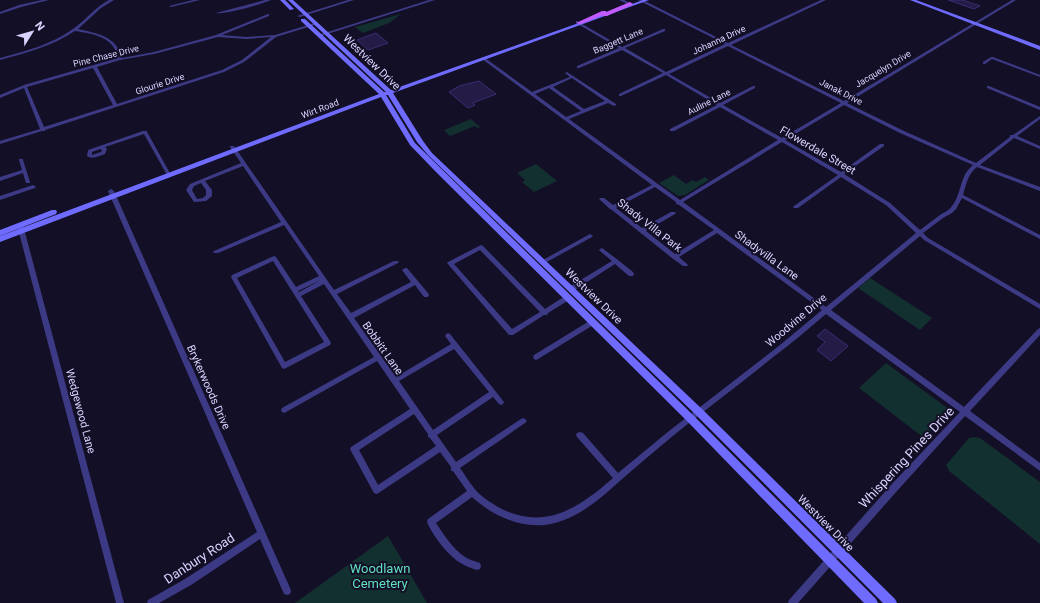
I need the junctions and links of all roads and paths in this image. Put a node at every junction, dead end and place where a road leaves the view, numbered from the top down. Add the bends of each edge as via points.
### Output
1 (47, 0) edge
2 (109, 0) edge
3 (198, 0) edge
4 (269, 0) edge
5 (282, 0) edge
6 (290, 0) edge
7 (352, 0) edge
8 (433, 0) edge
9 (621, 0) edge
10 (642, 0) edge
11 (824, 0) edge
12 (912, 0) edge
13 (1014, 0) edge
14 (630, 4) junction
15 (171, 6) dead end
16 (218, 13) dead end
17 (0, 14) edge
18 (305, 14) junction
19 (268, 15) dead end
20 (299, 16) junction
21 (579, 23) junction
22 (975, 23) junction
23 (316, 24) junction
24 (310, 26) junction
25 (74, 30) junction
26 (664, 30) dead end
27 (323, 34) junction
28 (217, 36) junction
29 (275, 36) junction
30 (729, 45) junction
31 (622, 48) junction
32 (1040, 48) edge
33 (0, 59) edge
34 (120, 59) junction
35 (484, 59) junction
36 (984, 63) dead end
37 (94, 66) junction
38 (578, 67) dead end
39 (567, 73) dead end
40 (667, 74) junction
41 (1040, 76) edge
42 (572, 77) junction
43 (25, 86) junction
44 (549, 86) junction
45 (754, 87) dead end
46 (988, 87) dead end
47 (386, 92) junction
48 (531, 94) junction
49 (620, 95) dead end
50 (0, 97) edge
51 (608, 101) junction
52 (843, 102) junction
53 (614, 105) dead end
54 (720, 105) junction
55 (116, 106) junction
56 (1040, 109) edge
57 (584, 111) junction
58 (1040, 117) edge
59 (565, 119) junction
60 (43, 130) junction
61 (672, 130) dead end
62 (1012, 136) junction
63 (781, 140) junction
64 (0, 143) edge
65 (882, 145) dead end
66 (102, 148) dead end
67 (1040, 148) edge
68 (233, 149) junction
69 (21, 160) dead end
70 (244, 165) junction
71 (976, 166) junction
72 (24, 171) junction
73 (168, 173) junction
74 (841, 174) junction
75 (0, 179) edge
76 (202, 181) dead end
77 (28, 182) dead end
78 (655, 185) junction
79 (33, 188) dead end
80 (1040, 189) edge
81 (112, 194) junction
82 (961, 196) junction
83 (0, 197) edge
84 (602, 199) dead end
85 (678, 203) junction
86 (796, 207) dead end
87 (612, 208) junction
88 (674, 213) dead end
89 (284, 223) junction
90 (21, 228) junction
91 (717, 230) junction
92 (642, 231) junction
93 (0, 233) edge
94 (920, 233) junction
95 (590, 236) dead end
96 (1040, 237) edge
97 (0, 239) edge
98 (602, 250) dead end
99 (216, 252) dead end
100 (529, 255) junction
101 (674, 257) junction
102 (616, 261) junction
103 (396, 262) dead end
104 (542, 262) junction
105 (685, 266) dead end
106 (405, 270) dead end
107 (631, 274) dead end
108 (323, 279) junction
109 (416, 282) junction
110 (570, 289) junction
111 (297, 293) junction
112 (333, 293) junction
113 (426, 295) dead end
114 (567, 298) junction
115 (1040, 307) edge
116 (825, 309) junction
117 (545, 313) junction
118 (350, 317) junction
119 (592, 322) junction
120 (606, 330) junction
121 (1040, 331) edge
122 (448, 336) dead end
123 (455, 345) junction
124 (378, 358) junction
125 (536, 358) dead end
126 (394, 381) junction
127 (494, 393) junction
128 (501, 402) dead end
129 (284, 410) dead end
130 (414, 410) junction
131 (699, 412) junction
132 (965, 412) junction
133 (690, 418) junction
134 (522, 420) dead end
135 (431, 435) junction
136 (580, 435) dead end
137 (440, 448) junction
138 (1040, 467) edge
139 (454, 468) junction
140 (618, 478) junction
141 (472, 492) junction
142 (546, 520) joint
143 (261, 534) junction
144 (839, 551) junction
145 (830, 560) junction
146 (477, 566) dead end
147 (287, 591) dead end
148 (120, 603) edge
149 (151, 603) edge
150 (792, 603) edge
151 (872, 603) edge
152 (891, 603) edge

1 - 17 street
2 - 25 street
3 - 15 street
4 - 16 street
5 - 20 main road, Westview Drive
6 - 18 main road, Westview Drive
7 - 18 street
8 - 27 street
9 - 14 street
10 - 14 main road
10 - 30 street, Janak Drive
11 - 30 street, Johanna Drive
12 - 22 main road
13 - 22 street, Jacquelyn Drive
14 - 21 main road
18 - 20 street
18 - 23 main road, Westview Drive
19 - 28 street, Pine Chase Drive
20 - 24 main road, Westview Drive
21 - 31 street, Flowerdale Street
21 - 35 main road, Wirt Road
21 - 47 main road, Wirt Road
22 - 32 main road
22 - 52 street, Jacquelyn Drive
23 - 24 street, Glourie Drive
23 - 27 main road, Westview Drive
24 - 27 main road, Westview Drive
24 - 29 street, Glourie Drive
25 - 33 street via 37,48
25 - 34 street via 110,40 117,47
26 - 31 street, Baggett Lane
27 - 47 main road, Westview Drive
28 - 29 street, Pine Chase Drive
28 - 34 street, Pine Chase Drive
29 - 55 street, Glourie Drive via 243,61 223,71
30 - 40 street, Johanna Drive
30 - 52 street, Janak Drive
31 - 38 street, Baggett Lane
31 - 40 street, Flowerdale Street
34 - 37 street, Pine Chase Drive
35 - 47 main road, Wirt Road
35 - 48 street, Shadyvilla Lane
36 - 41 street via 992,58
37 - 43 street, Pine Chase Drive
37 - 55 street
39 - 42 street
40 - 49 street, Johanna Drive
40 - 54 street, Flowerdale Street
42 - 44 street
42 - 51 street
43 - 50 street, Pine Chase Drive
43 - 60 street
44 - 48 street
44 - 57 street
45 - 54 street, Auline Lane
46 - 56 street
47 - 68 main road, Wirt Road
47 - 100 main road, Westview Drive via 416,143 430,154 467,195
48 - 59 street, Shadyvilla Lane
51 - 53 street
51 - 57 street
52 - 63 street, Jacquelyn Drive
52 - 71 street, Janak Drive
54 - 61 street, Auline Lane
54 - 63 street, Flowerdale Street
55 - 60 street, Glourie Drive
57 - 59 street
58 - 62 street, Woodvine Drive
59 - 78 street, Shadyvilla Lane
60 - 64 street, Glourie Drive
62 - 67 street
62 - 71 street, Woodvine Drive
63 - 74 street, Flowerdale Street
63 - 85 street, Jacquelyn Drive
65 - 74 street
66 - 73 street via 145,132
68 - 70 street, Bobbitt Lane
68 - 73 main road, Wirt Road
69 - 72 street
70 - 76 street via 230,173
70 - 89 street, Bobbitt Lane
71 - 80 street, Janak Drive
71 - 82 street, Woodvine Drive via 964,179
72 - 75 street
72 - 77 street
73 - 81 main road, Wirt Road
74 - 86 street
74 - 94 street, Flowerdale Street via 888,204
78 - 85 street, Shadyvilla Lane
78 - 87 street
79 - 83 street
81 - 90 main road, Wirt Road
81 - 143 street, Brykerwoods Drive
82 - 94 street, Woodvine Drive via 950,212
82 - 96 street
84 - 87 street, Shady Villa Park
85 - 91 street, Shadyvilla Lane
87 - 92 street, Shady Villa Park
88 - 92 street
89 - 99 street
89 - 108 street, Bobbitt Lane
90 - 93 main road, Wirt Road
90 - 97 main road, Wirt Road
90 - 148 street, Wedgewood Lane
91 - 101 street
91 - 116 street, Shadyvilla Lane
92 - 101 street, Shady Villa Park
94 - 115 street, Flowerdale Street
94 - 116 street, Woodvine Drive
95 - 104 street
98 - 102 street
100 - 104 main road, Westview Drive
100 - 114 main road, Westview Drive
101 - 105 street, Shady Villa Park
102 - 107 street
102 - 110 street
103 - 112 street
104 - 110 main road, Westview Drive
106 - 109 street
108 - 111 street
108 - 112 street, Bobbitt Lane
109 - 113 street
109 - 118 street
110 - 120 main road, Westview Drive
111 - 111 street via 328,343 284,366 234,277 274,258
112 - 118 street, Bobbitt Lane
114 - 117 street
114 - 119 main road, Westview Drive
116 - 131 street, Woodvine Drive
116 - 132 street, Shadyvilla Lane
117 - 117 street via 481,247 450,263 512,333
118 - 124 street, Bobbitt Lane
119 - 120 main road, Westview Drive
119 - 125 street
120 - 131 main road, Westview Drive
120 - 133 main road, Westview Drive
121 - 132 street, Whispering Pines Drive
122 - 123 street
123 - 126 street
123 - 127 street
124 - 126 street, Bobbitt Lane
124 - 129 street
126 - 130 street, Bobbitt Lane
127 - 128 street
127 - 135 street
130 - 135 street, Bobbitt Lane
130 - 137 street via 354,449 377,490
131 - 133 street, Woodvine Drive
131 - 144 main road, Westview Drive
132 - 138 street, Shadyvilla Lane
132 - 144 street, Whispering Pines Drive
133 - 140 street, Woodvine Drive
133 - 145 main road, Westview Drive
134 - 139 street
135 - 137 street, Bobbitt Lane
136 - 140 street
137 - 139 street, Bobbitt Lane
139 - 141 street, Bobbitt Lane
140 - 142 street, Woodvine Drive via 579,509
141 - 142 street, Bobbitt Lane via 488,506 506,515 526,520
141 - 146 street via 431,522 457,555 471,565
143 - 147 street, Brykerwoods Drive
143 - 149 street, Danbury Road
144 - 145 street, Whispering Pines Drive
144 - 152 main road, Westview Drive
145 - 150 street, Whispering Pines Drive
145 - 151 main road, Westview Drive

